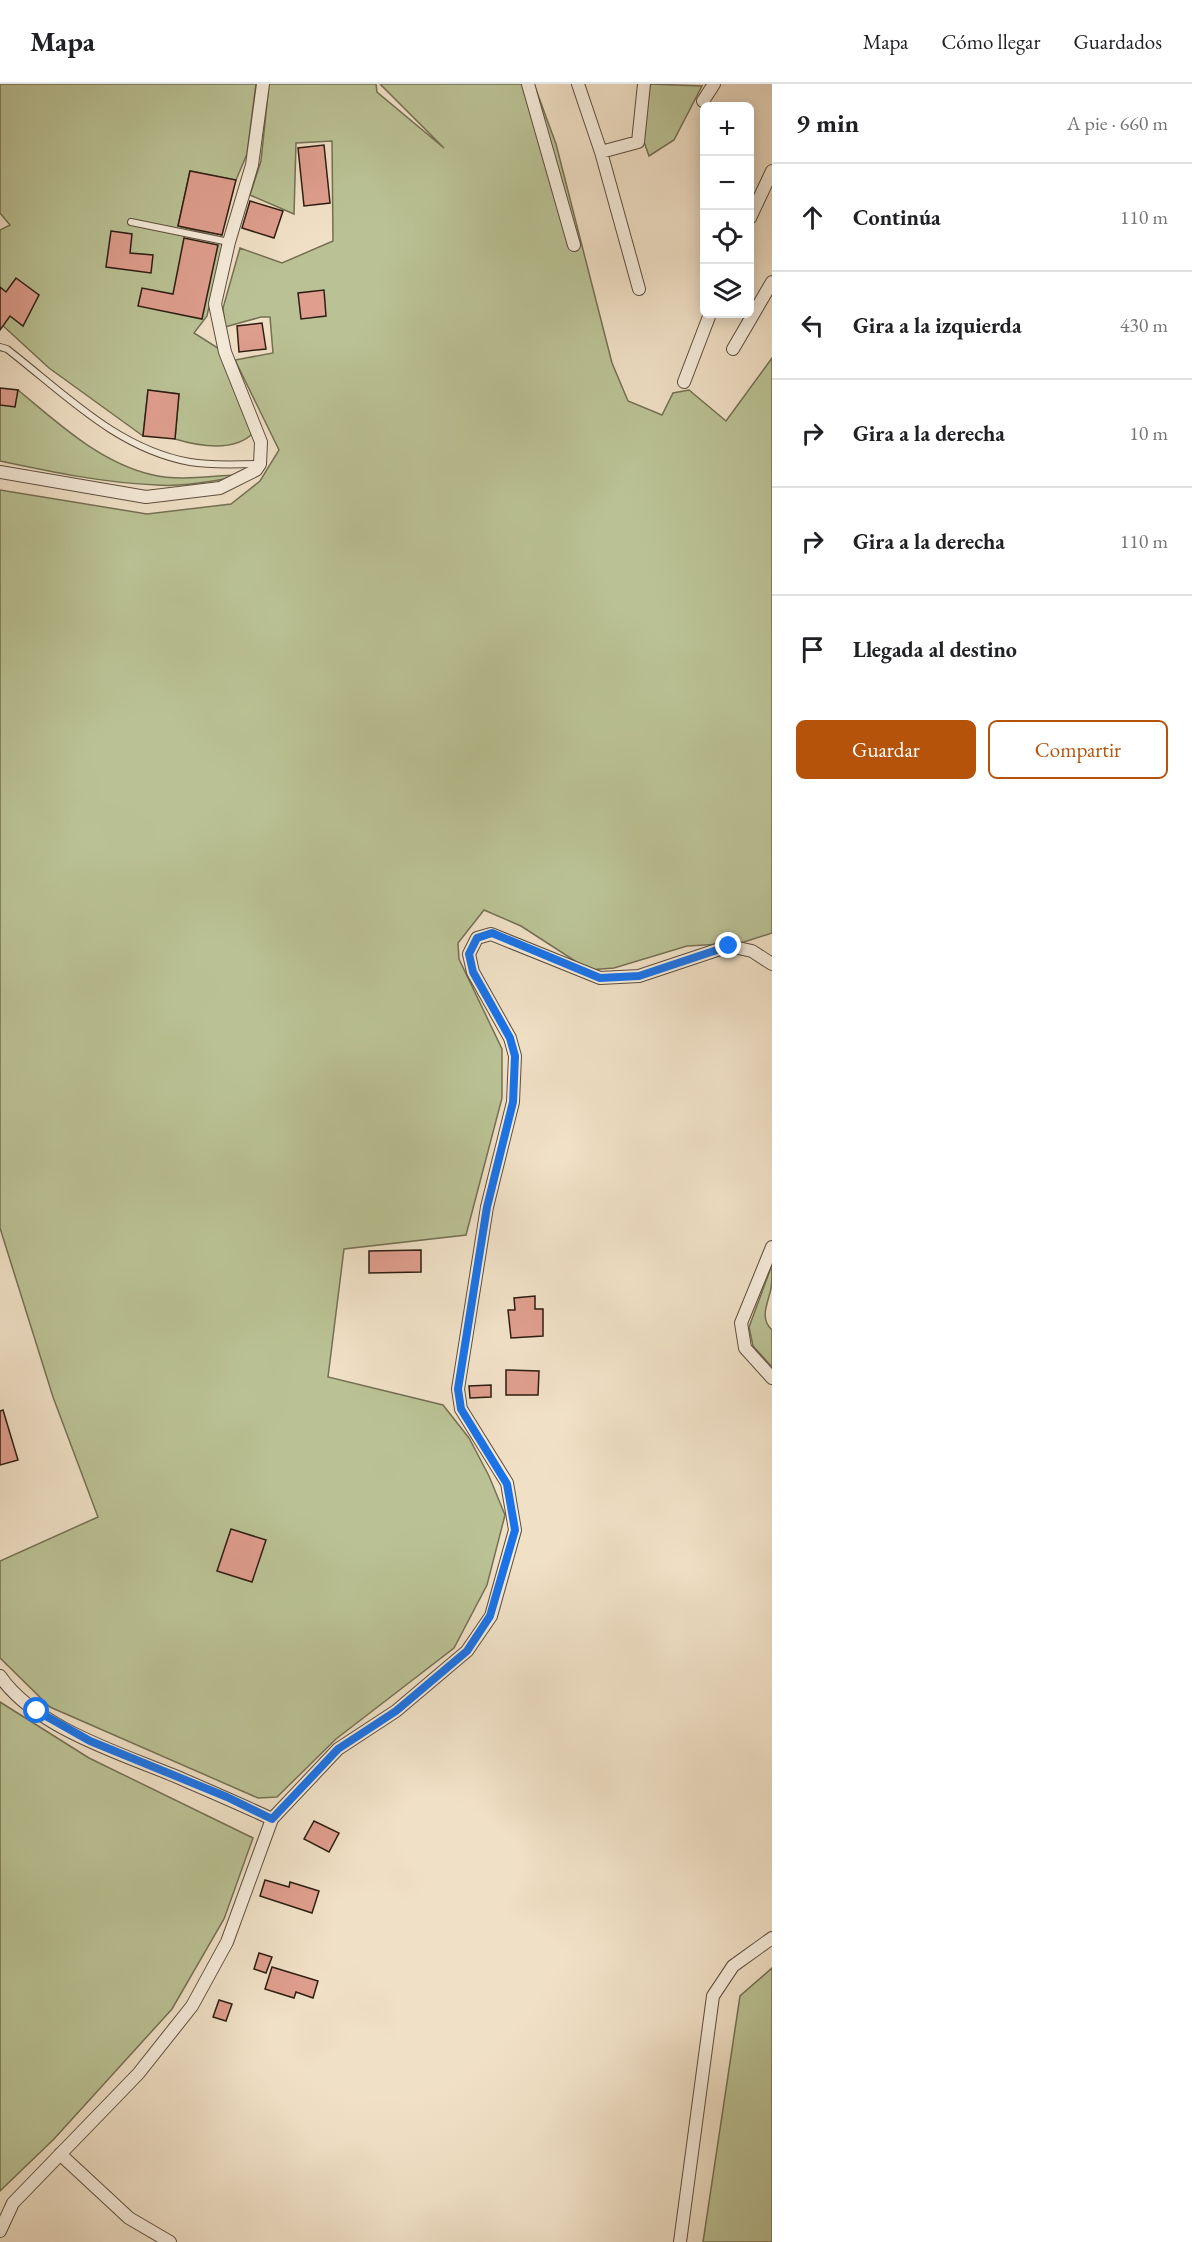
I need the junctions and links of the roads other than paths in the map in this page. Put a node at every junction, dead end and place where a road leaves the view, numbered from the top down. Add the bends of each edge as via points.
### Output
1 (263, 84) edge
2 (528, 84) edge
3 (578, 84) edge
4 (644, 84) edge
5 (714, 84) edge
6 (703, 101) dead end
7 (601, 152) junction
8 (772, 171) edge
9 (754, 210) edge
10 (131, 222) dead end
11 (229, 242) junction
12 (574, 245) dead end
13 (772, 282) edge
14 (639, 289) dead end
15 (709, 318) edge
16 (0, 347) edge
17 (734, 349) dead end
18 (684, 382) dead end
19 (260, 464) junction
20 (0, 472) edge
21 (772, 964) edge
22 (772, 1247) edge
23 (772, 1378) edge
24 (0, 1676) edge
25 (272, 1819) junction
26 (772, 1938) edge
27 (60, 2154) junction
28 (0, 2231) edge
29 (170, 2242) edge
30 (680, 2242) edge

1 - 11 street via 252,165
2 - 12 street
3 - 7 street
4 - 7 street via 638,142
5 - 6 street
7 - 14 street
8 - 9 street
10 - 11 lane
11 - 19 street via 214,304 218,330 261,442
13 - 17 street
15 - 18 street
16 - 19 lane via 93,419 143,448 190,462
19 - 20 street via 250,476 220,488 146,496
21 - 25 street via 752,951 729,946 639,976 600,978 492,933 477,938 469,954 473,972 510,1038 515,1056 513,1102 487,1207 458,1389 461,1409 507,1484 515,1530 490,1616 467,1651 396,1711 338,1749
22 - 23 street via 741,1323 745,1348
24 - 25 street via 37,1711 90,1741
25 - 27 street via 227,1942 192,2006 138,2074
26 - 30 street via 733,1966 713,1996
27 - 28 street via 13,2203
27 - 29 street via 129,2218

